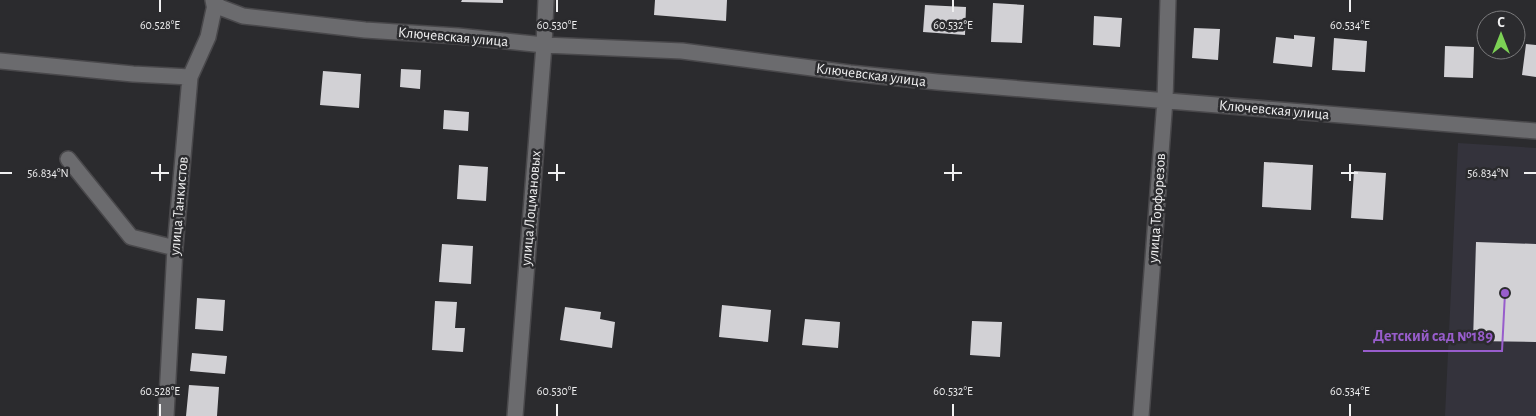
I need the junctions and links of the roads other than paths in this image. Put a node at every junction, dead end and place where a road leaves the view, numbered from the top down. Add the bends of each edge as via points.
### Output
1 (546, 0) edge
2 (1168, 0) edge
3 (214, 2) edge
4 (544, 45) junction
5 (0, 61) edge
6 (190, 77) junction
7 (1165, 100) junction
8 (1536, 132) edge
9 (68, 159) dead end
10 (175, 248) junction
11 (166, 416) edge
12 (515, 416) edge
13 (1141, 416) edge

1 - 4 street, улица Лоцмановых
2 - 7 street, улица Торфорезов
3 - 4 street, Ключевская улица via 243,16
3 - 6 street, улица Танкистов via 208,37
4 - 7 street, Ключевская улица via 682,51 937,82
4 - 12 street, улица Лоцмановых
5 - 6 street
6 - 10 street, улица Танкистов
7 - 8 street, Ключевская улица
7 - 13 street, улица Торфорезов
9 - 10 street via 131,237
10 - 11 street, улица Танкистов

